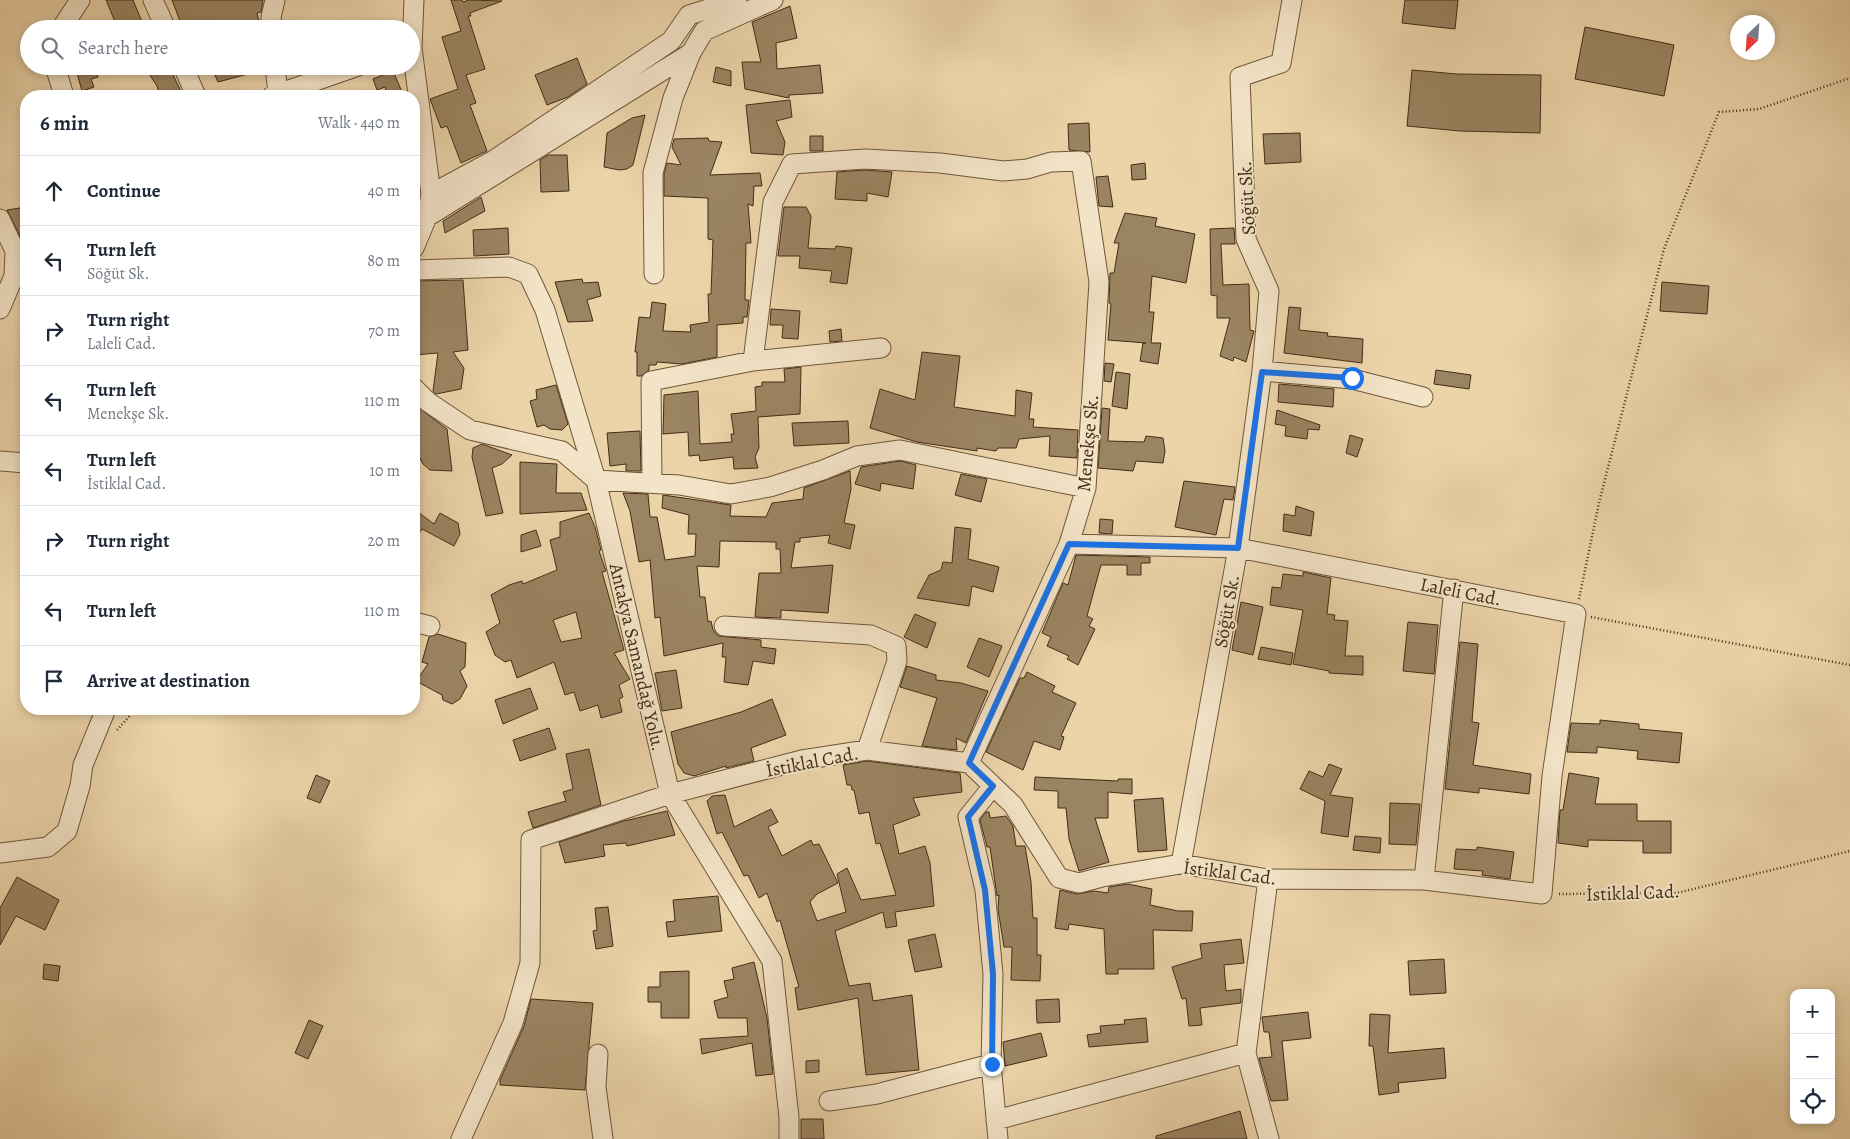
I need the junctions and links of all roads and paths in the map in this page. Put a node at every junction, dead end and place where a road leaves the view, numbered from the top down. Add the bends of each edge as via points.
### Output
1 (80, 0) edge
2 (153, 0) edge
3 (414, 0) edge
4 (737, 0) edge
5 (773, 0) edge
6 (1292, 0) edge
7 (685, 8) edge
8 (67, 20) edge
9 (162, 20) edge
10 (413, 20) edge
11 (704, 31) junction
12 (691, 53) junction
13 (58, 75) edge
14 (187, 75) edge
15 (275, 75) edge
16 (332, 75) edge
17 (416, 75) edge
18 (1850, 78) edge
19 (62, 90) edge
20 (193, 90) edge
21 (275, 90) edge
22 (289, 90) edge
23 (417, 90) edge
24 (420, 109) edge
25 (431, 194) junction
26 (427, 217) junction
27 (0, 219) edge
28 (420, 234) edge
29 (20, 249) edge
30 (20, 255) edge
31 (420, 270) edge
32 (654, 274) dead end
33 (0, 309) edge
34 (881, 348) dead end
35 (753, 361) junction
36 (1262, 372) junction
37 (420, 394) edge
38 (1423, 397) dead end
39 (0, 461) edge
40 (20, 463) edge
41 (596, 480) junction
42 (652, 482) junction
43 (1086, 488) junction
44 (1069, 544) junction
45 (1238, 548) junction
46 (1454, 589) junction
47 (1576, 614) junction
48 (724, 626) dead end
49 (1850, 665) edge
50 (104, 715) edge
51 (867, 750) junction
52 (969, 763) junction
53 (993, 786) junction
54 (670, 794) junction
55 (1850, 850) edge
56 (0, 853) edge
57 (1181, 864) junction
58 (1268, 879) junction
59 (1424, 880) junction
60 (1542, 894) junction
61 (1246, 1053) junction
62 (598, 1054) dead end
63 (992, 1064) junction
64 (829, 1102) dead end
65 (997, 1130) edge
66 (462, 1139) edge
67 (603, 1139) edge
68 (789, 1139) edge
69 (1269, 1139) edge

1 - 8 street
2 - 9 street
3 - 10 street
4 - 7 street
5 - 11 street
6 - 36 street, Söğüt Sk. via 1280,63 1240,77 1246,239 1269,291
7 - 11 street
7 - 25 street via 672,41 494,160
11 - 12 street
12 - 26 street
12 - 32 street via 673,98 653,173
13 - 19 street
14 - 20 street
15 - 21 street
16 - 22 street
17 - 23 street
18 - 47 path via 1760,109 1719,112 1664,249 1600,503
24 - 25 street
25 - 26 street
26 - 28 street
27 - 29 street
30 - 33 street
31 - 41 street, Antakya Samandağ Yolu. via 509,267 528,274 545,310
34 - 35 street
35 - 42 street via 652,381
35 - 43 street, Menekşe Sk. via 773,202 792,164 865,159 940,163 1003,171 1051,162 1081,161 1099,282
36 - 38 street via 1352,378
36 - 45 street, Söğüt Sk.
37 - 41 street via 470,430 562,451
39 - 40 street
41 - 42 street
41 - 54 street, Antakya Samandağ Yolu.
42 - 43 street via 731,494 770,487 857,456 900,450
43 - 44 street, Menekşe Sk.
44 - 45 street, Laleli Cad.
44 - 52 street, Menekşe Sk.
45 - 46 street, Laleli Cad.
45 - 57 street, Söğüt Sk.
46 - 47 street, Laleli Cad.
46 - 59 street
47 - 49 path
47 - 60 street via 1552,776
48 - 51 street via 871,635 896,646 897,661
50 - 56 street via 83,765 67,831 48,847
51 - 52 street, İstiklal Cad.
51 - 54 street, İstiklal Cad. via 802,760
52 - 53 street, İstiklal Cad.
53 - 57 street, İstiklal Cad. via 1013,805 1059,878 1079,883
53 - 63 street via 968,817 985,890 993,974
54 - 66 street, İstiklal Cad. via 531,840 530,963 513,1022
54 - 68 street, Antakya Samandağ Yolu. via 772,961
55 - 60 path, İstiklal Cad. via 1677,892
57 - 58 street, İstiklal Cad.
58 - 59 street, İstiklal Cad.
58 - 61 street
59 - 60 street, İstiklal Cad.
61 - 65 street
61 - 69 street
62 - 67 street via 596,1087
63 - 64 street via 877,1094
63 - 65 street

